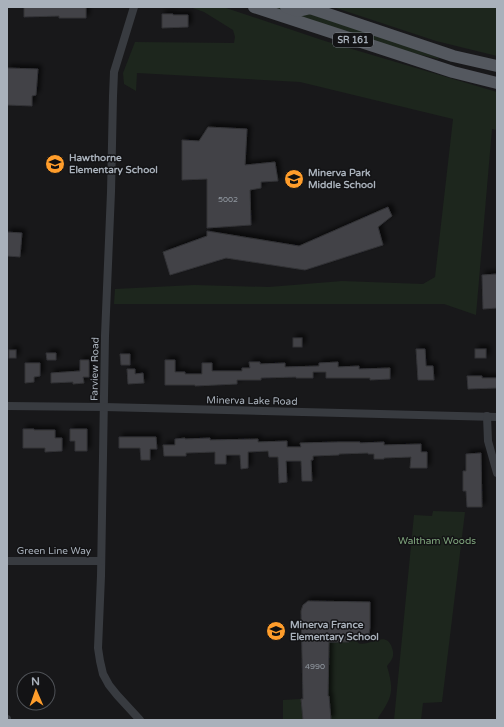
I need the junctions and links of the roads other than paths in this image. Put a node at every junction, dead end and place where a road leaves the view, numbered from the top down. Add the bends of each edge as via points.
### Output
1 (134, 7) edge
2 (254, 7) edge
3 (286, 7) edge
4 (309, 8) edge
5 (497, 66) edge
6 (497, 83) edge
7 (7, 406) edge
8 (104, 407) junction
9 (487, 416) junction
10 (497, 417) edge
11 (497, 473) edge
12 (7, 561) edge
13 (101, 561) junction
14 (140, 720) edge

1 - 8 street, Farview Road via 114,72
2 - 6 main road, SR 161 via 453,72
3 - 4 main road via 298,11
4 - 5 main road, SR 161 via 452,56
7 - 8 street, Minerva Lake Road
8 - 9 street, Minerva Lake Road
8 - 13 street, Farview Road
9 - 10 street, Minerva Lake Road
9 - 11 street via 488,441
12 - 13 street, Green Line Way
13 - 14 street, Farview Road via 98,648 103,674 117,695

